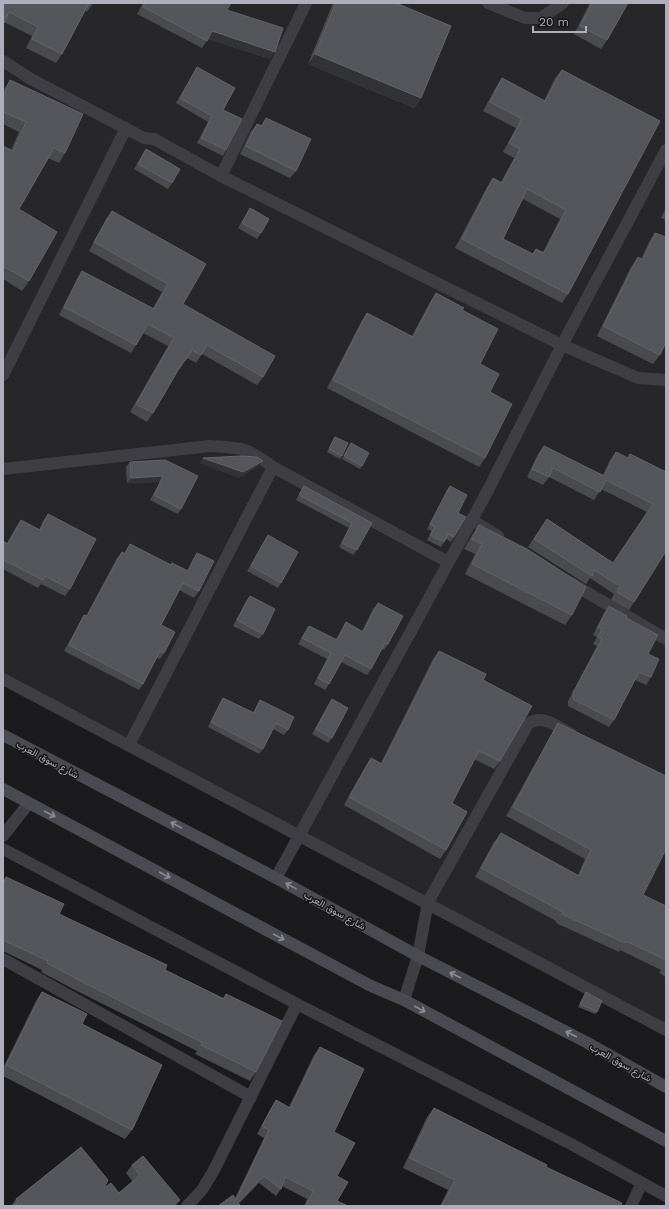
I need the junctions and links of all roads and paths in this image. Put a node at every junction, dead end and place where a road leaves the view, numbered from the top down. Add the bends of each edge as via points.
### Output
1 (306, 3) edge
2 (488, 3) edge
3 (563, 3) edge
4 (3, 61) edge
5 (126, 128) junction
6 (666, 150) edge
7 (221, 176) junction
8 (562, 345) junction
9 (3, 375) edge
10 (666, 380) edge
11 (273, 467) junction
12 (3, 469) edge
13 (472, 520) junction
14 (505, 541) edge
15 (448, 562) junction
16 (559, 575) edge
17 (666, 639) edge
18 (3, 679) edge
19 (3, 735) edge
20 (583, 739) edge
21 (129, 745) junction
22 (3, 789) edge
23 (29, 803) junction
24 (299, 835) junction
25 (3, 836) edge
26 (3, 850) edge
27 (276, 878) junction
28 (428, 902) junction
29 (418, 956) junction
30 (3, 960) edge
31 (404, 1000) junction
32 (297, 1004) junction
33 (666, 1030) edge
34 (666, 1087) edge
35 (251, 1097) junction
36 (666, 1141) edge
37 (642, 1183) junction
38 (666, 1196) edge
39 (187, 1206) edge
40 (631, 1206) edge

1 - 7 street
2 - 3 street via 525,18 541,18
4 - 5 street via 31,79
5 - 7 street
5 - 9 street
6 - 8 street
7 - 8 street
8 - 10 street via 638,378
8 - 13 street
11 - 12 street via 243,448 210,446
11 - 15 street
11 - 21 street
13 - 14 street
13 - 15 street
15 - 24 street
16 - 17 street
18 - 21 street
27 -> 19 main road, شارع سوق العرب
20 - 28 street via 541,719 534,719 528,724
21 - 24 street
22 - 23 main road
23 - 25 street
23 -> 31 main road via 371,986
24 - 27 street
24 - 28 street
26 - 32 street
29 -> 27 main road, شارع سوق العرب
28 - 29 street
28 - 33 street
29 - 31 street
34 -> 29 main road, شارع سوق العرب via 586,1042
30 - 35 street
31 -> 36 main road
32 - 35 street
32 - 37 street
35 - 39 street via 214,1170 202,1190
37 - 38 street
37 - 40 street

